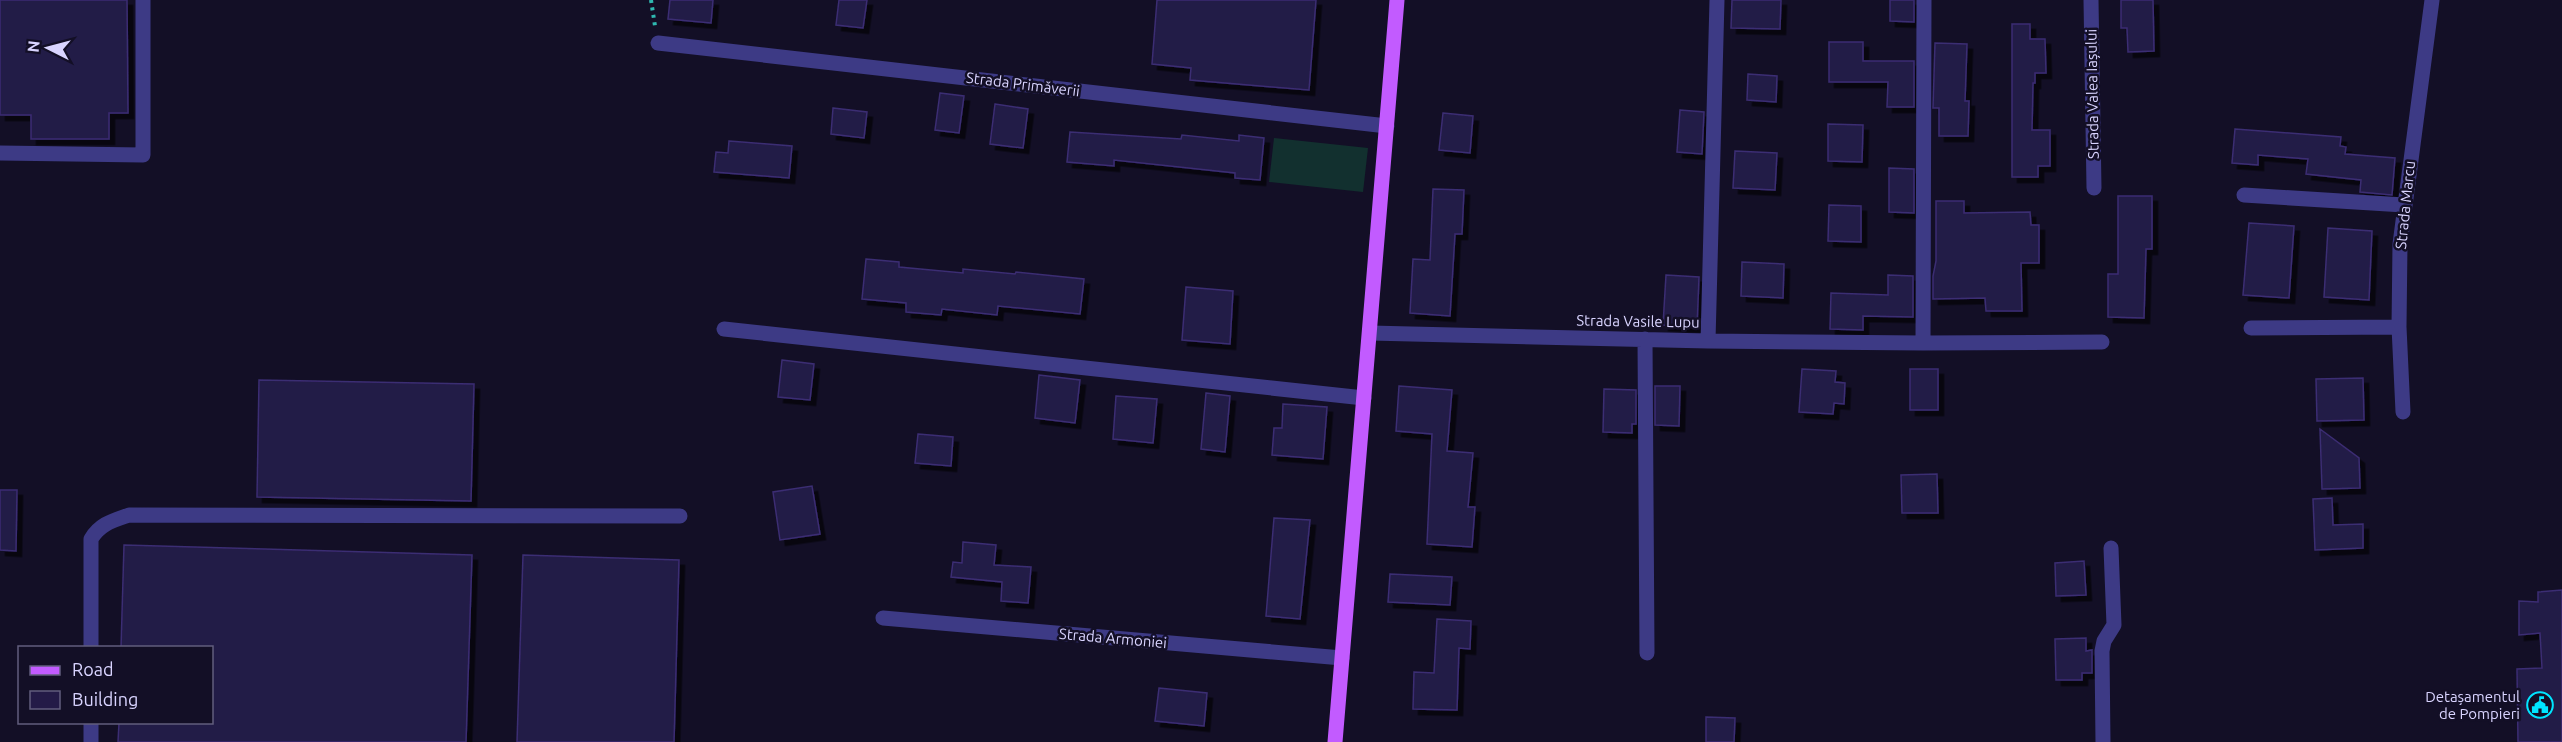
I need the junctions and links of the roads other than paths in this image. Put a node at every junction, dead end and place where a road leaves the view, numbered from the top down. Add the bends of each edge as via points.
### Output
1 (142, 0) edge
2 (1397, 0) edge
3 (1717, 0) edge
4 (1924, 0) edge
5 (2091, 0) edge
6 (2432, 0) edge
7 (658, 43) road end
8 (1387, 126) junction
9 (0, 153) edge
10 (2094, 188) dead end
11 (2244, 195) dead end
12 (2404, 205) junction
13 (2399, 327) junction
14 (2251, 328) dead end
15 (724, 329) dead end
16 (1370, 333) junction
17 (1645, 339) junction
18 (1708, 340) junction
19 (2102, 342) dead end
20 (1923, 343) junction
21 (1364, 398) junction
22 (2403, 412) dead end
23 (680, 516) dead end
24 (2111, 548) dead end
25 (884, 618) dead end
26 (91, 646) edge
27 (1647, 652) dead end
28 (1342, 658) junction
29 (91, 724) edge
30 (91, 742) edge
31 (1335, 742) edge
32 (2103, 742) edge

1 - 9 street via 143,155
2 - 8 main road
3 - 18 street, Strada Vasile Lupu
4 - 20 street
5 - 10 street, Strada Valea Iașului
6 - 12 street, Strada Marcu
7 - 8 street, Strada Primăverii
8 - 16 main road
11 - 12 street
12 - 13 street, Strada Marcu
13 - 14 street
13 - 22 street, Strada Marcu
15 - 21 street
16 - 17 street, Strada Vasile Lupu
16 - 21 main road
17 - 18 street, Strada Vasile Lupu
17 - 27 street
18 - 20 street
19 - 20 street
21 - 28 main road
23 - 26 street via 129,515 109,521 91,539
24 - 32 street via 2114,625 2102,651
25 - 28 street, Strada Armoniei
28 - 31 main road
29 - 30 street

